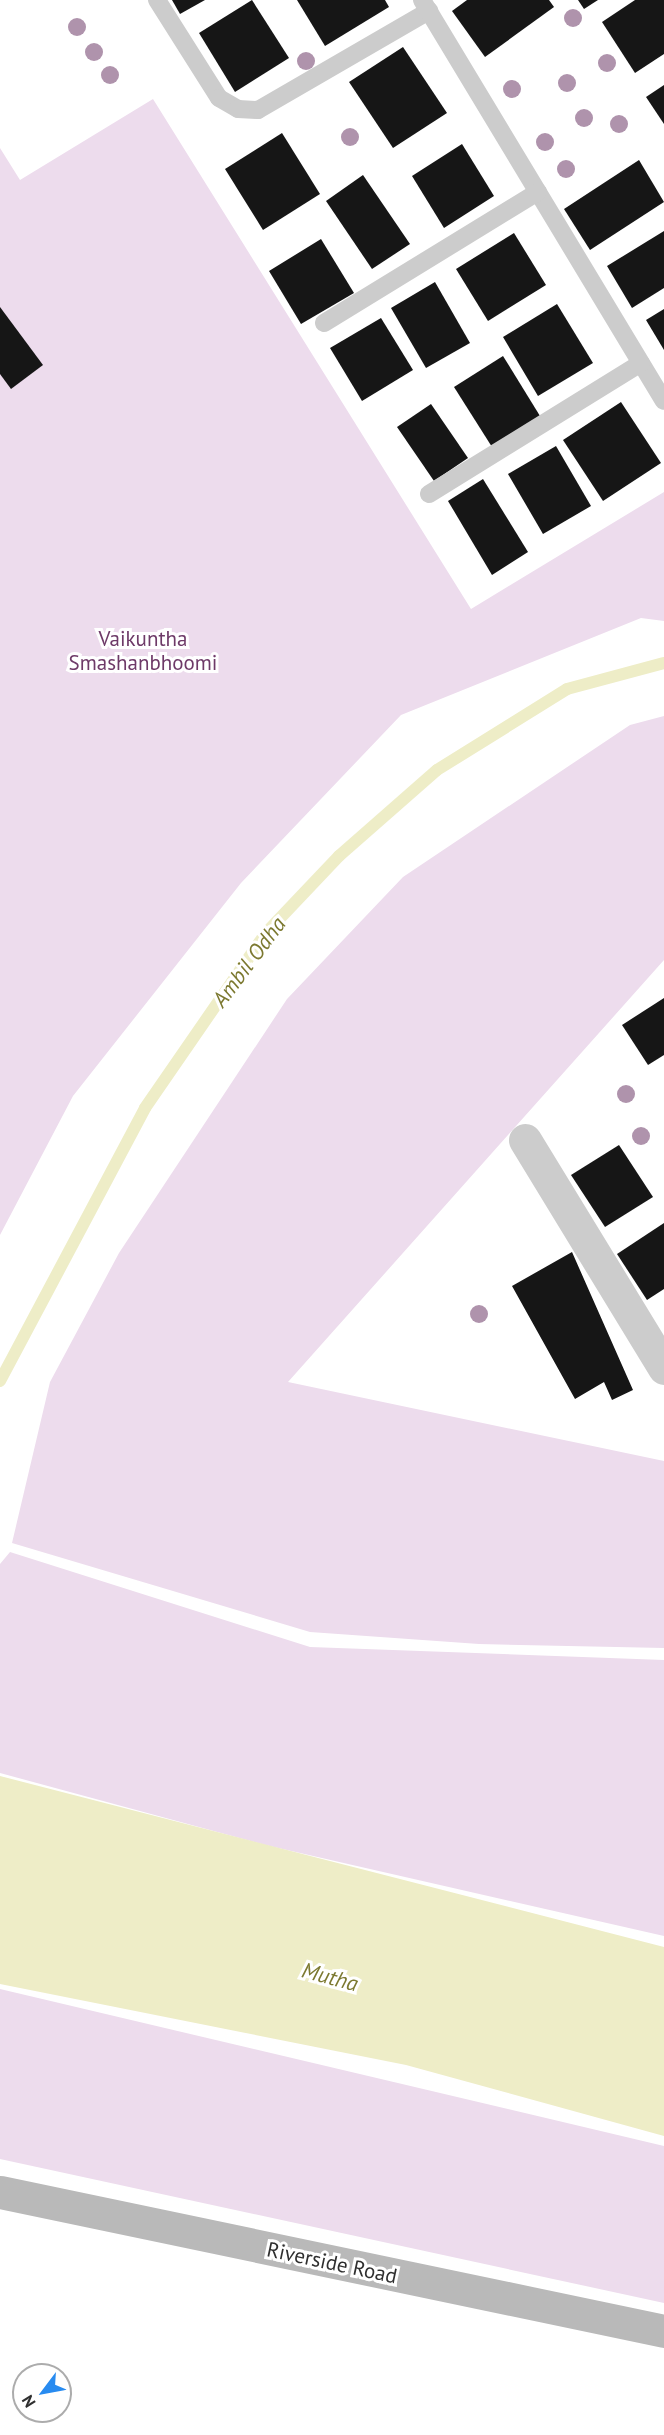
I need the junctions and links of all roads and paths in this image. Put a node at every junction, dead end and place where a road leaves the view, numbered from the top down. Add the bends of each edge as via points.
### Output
1 (157, 0) edge
2 (425, 6) edge
3 (538, 192) junction
4 (324, 323) dead end
5 (641, 363) junction
6 (664, 401) edge
7 (429, 494) dead end
8 (525, 1140) dead end
9 (664, 1368) edge
10 (0, 2192) edge
11 (664, 2331) edge

1 - 2 lane via 219,98 238,109 258,110
2 - 3 lane
3 - 4 lane
3 - 5 lane
5 - 6 lane
5 - 7 lane
8 - 9 street
10 - 11 street, Riverside Road

